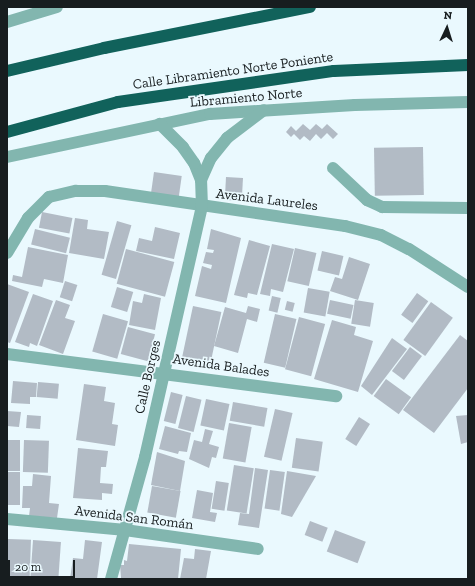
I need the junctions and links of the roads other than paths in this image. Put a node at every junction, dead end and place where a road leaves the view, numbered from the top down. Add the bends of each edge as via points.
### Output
1 (57, 7) edge
2 (310, 7) edge
3 (7, 22) edge
4 (468, 65) edge
5 (7, 71) edge
6 (468, 102) edge
7 (264, 110) junction
8 (160, 124) junction
9 (7, 132) edge
10 (7, 157) edge
11 (333, 168) dead end
12 (201, 180) junction
13 (202, 207) junction
14 (468, 208) edge
15 (7, 253) edge
16 (468, 287) edge
17 (7, 354) edge
18 (164, 374) junction
19 (336, 396) dead end
20 (7, 519) edge
21 (124, 530) junction
22 (258, 549) dead end
23 (111, 579) edge

1 - 3 street
2 - 5 highway via 104,48
4 - 9 highway, Calle Libramiento Norte Poniente via 326,72 118,102
6 - 7 street, Libramiento Norte
7 - 8 street, Libramiento Norte via 210,114
7 - 12 street, Calle Borges via 227,138 211,158
8 - 10 street, Libramiento Norte
8 - 12 street, Calle Borges via 183,147
11 - 14 street via 367,200 382,207
12 - 13 street, Calle Borges
13 - 15 street, Avenida Laureles via 105,191 76,190 49,197 28,218
13 - 16 street, Avenida Laureles via 345,226 381,235 410,249
13 - 18 street, Calle Borges
17 - 18 street, Avenida Balades
18 - 19 street, Avenida Balades
18 - 21 street, Calle Borges
20 - 21 street, Avenida San Román
21 - 22 street, Avenida San Román
21 - 23 street, Calle Borges

